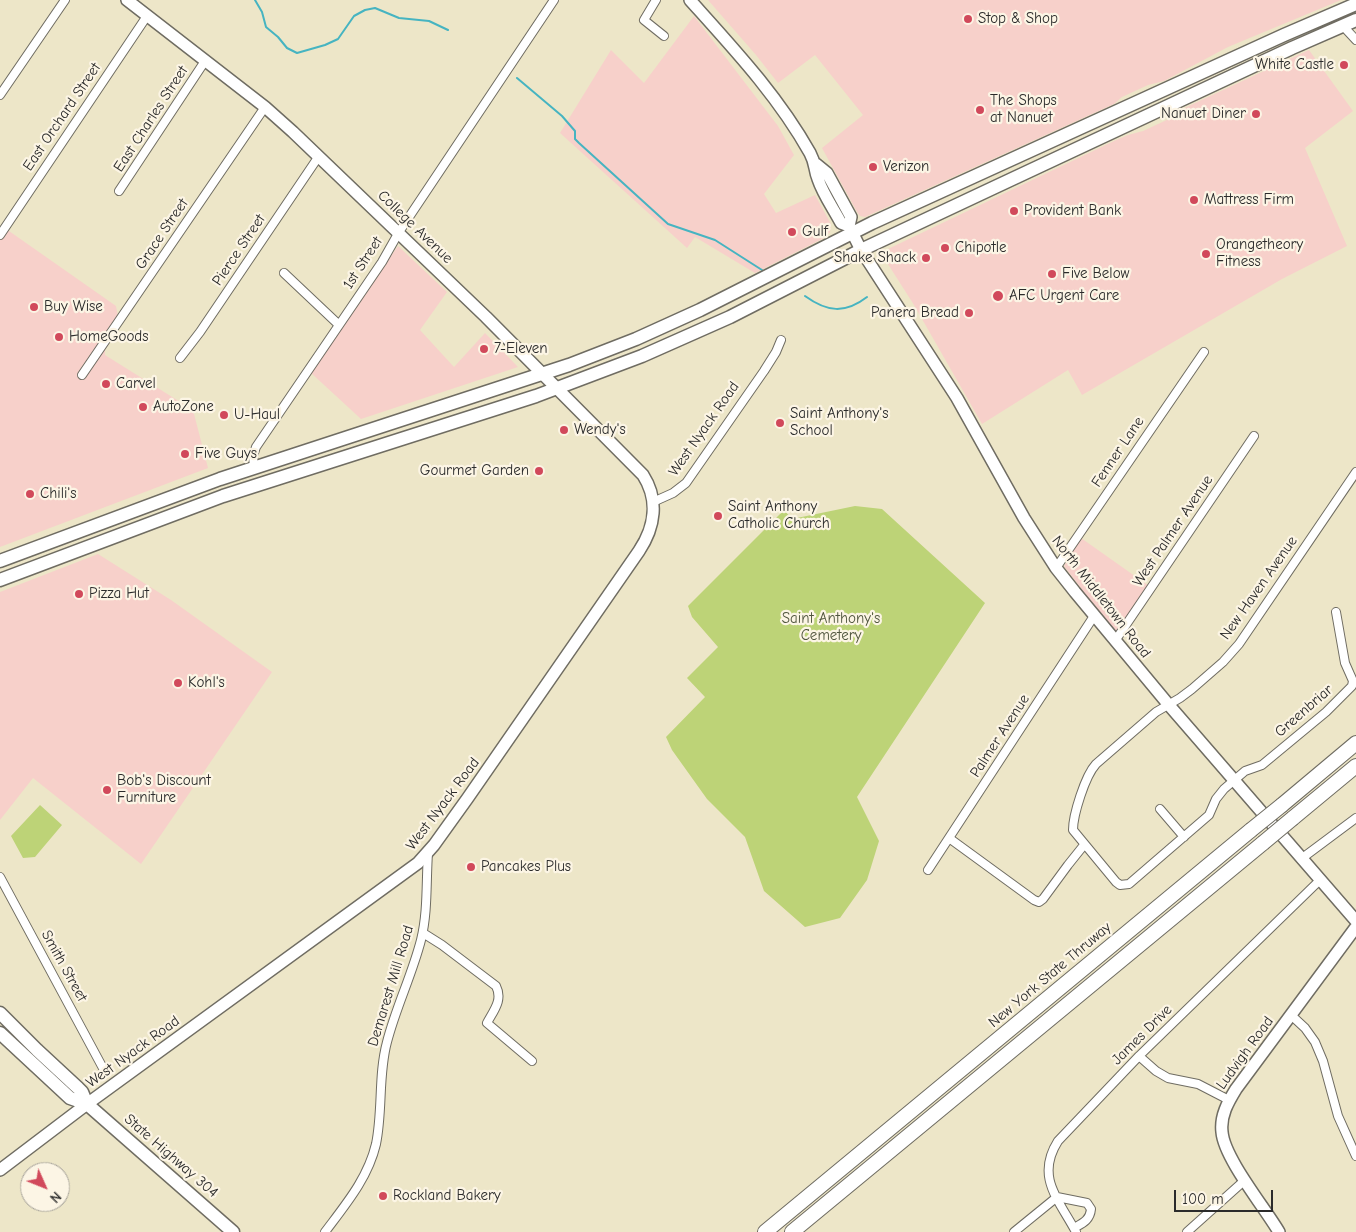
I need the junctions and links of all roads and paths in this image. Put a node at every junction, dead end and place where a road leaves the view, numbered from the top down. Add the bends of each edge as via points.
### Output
1 (66, 0) edge
2 (127, 0) edge
3 (554, 0) edge
4 (656, 0) edge
5 (690, 0) edge
6 (1356, 4) edge
7 (147, 16) junction
8 (1356, 20) edge
9 (1343, 26) junction
10 (664, 36) dead end
11 (1356, 40) edge
12 (205, 61) junction
13 (0, 95) edge
14 (265, 107) junction
15 (320, 156) junction
16 (119, 191) dead end
17 (850, 229) junction
18 (399, 232) junction
19 (0, 235) edge
20 (861, 250) junction
21 (284, 273) dead end
22 (338, 324) junction
23 (781, 340) dead end
24 (1204, 352) dead end
25 (180, 358) dead end
26 (543, 373) junction
27 (82, 375) dead end
28 (558, 389) junction
29 (1254, 436) dead end
30 (254, 467) junction
31 (1356, 472) edge
32 (653, 502) junction
33 (0, 561) edge
34 (1056, 568) junction
35 (0, 580) edge
36 (1336, 612) dead end
37 (1094, 616) junction
38 (1115, 642) junction
39 (1168, 704) junction
40 (1356, 743) edge
41 (1356, 766) edge
42 (1233, 781) junction
43 (1160, 809) dead end
44 (1356, 818) edge
45 (1184, 837) junction
46 (949, 838) junction
47 (1084, 845) junction
48 (428, 853) junction
49 (1301, 860) junction
50 (928, 870) dead end
51 (0, 877) edge
52 (1320, 880) junction
53 (1356, 921) edge
54 (1356, 927) edge
55 (423, 933) junction
56 (0, 1013) edge
57 (1291, 1016) junction
58 (0, 1033) edge
59 (1139, 1056) junction
60 (532, 1061) dead end
61 (104, 1070) dead end
62 (1229, 1100) junction
63 (87, 1104) junction
64 (1356, 1156) edge
65 (0, 1170) edge
66 (1245, 1180) junction
67 (1057, 1197) junction
68 (1075, 1230) edge
69 (233, 1232) edge
70 (325, 1232) edge
71 (765, 1232) edge
72 (792, 1232) edge
73 (1014, 1232) edge
74 (1187, 1232) edge
75 (1279, 1232) edge

1 - 13 street
2 - 7 street, College Avenue
3 - 18 street, 1st Street
4 - 10 street via 644,20
5 - 17 street, North Middletown Road via 763,82 797,130 816,164 817,178 841,223
6 - 17 main road
7 - 12 street, College Avenue
7 - 19 street, East Orchard Street
8 - 9 main road
9 - 11 street
9 - 20 main road
12 - 14 street, College Avenue
12 - 16 street, East Charles Street
14 - 15 street, College Avenue
14 - 27 street, Grace Street
15 - 18 street, College Avenue
15 - 25 street, Pierce Street
17 - 20 street, North Middletown Road
17 - 26 main road via 657,330
18 - 22 street, 1st Street
18 - 26 street, College Avenue
20 - 28 main road via 685,338
20 - 34 street, North Middletown Road via 957,398
21 - 22 street
22 - 30 street, 1st Street via 256,447
23 - 32 street, West Nyack Road via 764,371 686,483 674,493
24 - 34 street, Fenner Lane
26 - 28 street, College Avenue
26 - 30 main road
28 - 32 street, College Avenue via 638,469 647,482
28 - 35 main road via 223,496
29 - 38 street, West Palmer Avenue
30 - 33 main road
31 - 39 street, New Haven Avenue via 1239,644 1192,689
32 - 48 street, West Nyack Road via 651,528 639,551
34 - 37 street, North Middletown Road
36 - 42 street, Greenbriar via 1352,686 1326,712 1262,764 1245,771
37 - 38 street, North Middletown Road
37 - 46 street, Palmer Avenue
38 - 39 street, North Middletown Road
39 - 42 street, North Middletown Road
39 - 47 street, New Haven Avenue via 1090,772 1073,825 1075,835
40 - 71 highway, New York State Thruway, bridge
41 - 72 highway, bridge
42 - 45 street via 1219,794 1209,815
42 - 49 street, North Middletown Road
43 - 45 street
44 - 49 street
45 - 47 street, New Haven Avenue via 1125,886 1116,882
46 - 47 street via 1039,902
46 - 50 street, Palmer Avenue
48 - 55 street, Demarest Mill Road
48 - 63 street, West Nyack Road via 397,879
49 - 52 street, North Middletown Road
51 - 61 street, Smith Street
52 - 53 street, North Middletown Road
52 - 59 street, James Drive
54 - 57 street, Ludvigh Road
55 - 60 street via 496,986 499,1001 487,1022
55 - 70 street, Demarest Mill Road via 384,1052 378,1131 372,1155 359,1186
56 - 63 main road via 82,1092
57 - 62 street, Ludvigh Road
57 - 64 street via 1315,1042 1338,1116
58 - 63 main road via 70,1098
59 - 62 street via 1168,1078 1198,1084
59 - 67 street, James Drive via 1052,1151 1048,1174
62 - 66 street, Ludvigh Road via 1222,1133 1225,1145
63 - 65 street, West Nyack Road
63 - 69 main road, State Highway 304
66 - 74 street
66 - 75 street, Ludvigh Road
67 - 68 street, James Drive
67 - 68 street via 1087,1203 1091,1208 1086,1221
67 - 73 street

